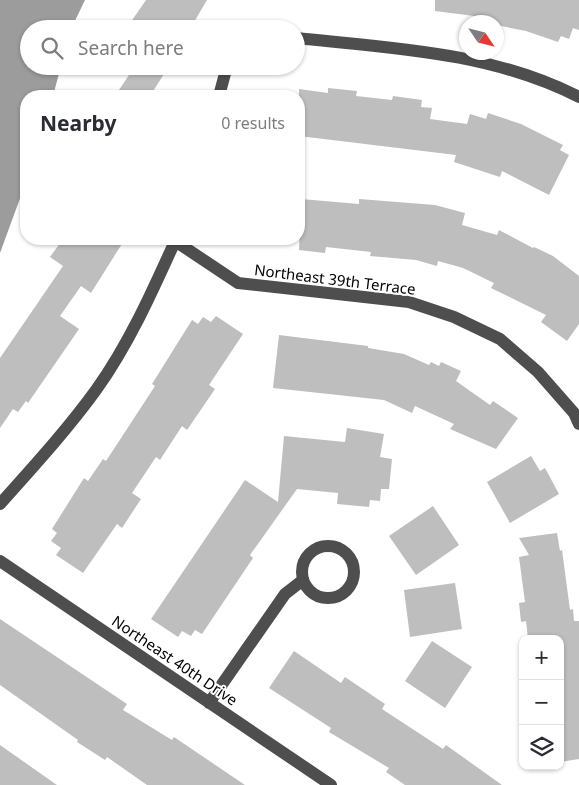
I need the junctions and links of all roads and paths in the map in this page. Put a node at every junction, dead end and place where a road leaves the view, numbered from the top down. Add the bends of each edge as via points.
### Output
1 (305, 39) edge
2 (225, 75) edge
3 (221, 90) edge
4 (579, 97) edge
5 (173, 245) edge
6 (182, 245) edge
7 (579, 424) edge
8 (0, 504) edge
9 (0, 561) edge
10 (303, 580) junction
11 (209, 702) junction
12 (332, 785) edge

1 - 4 street via 443,53 516,71
2 - 3 street
5 - 8 street via 140,316 97,389 49,450
6 - 7 street, Northeast 39th Terrace via 238,283 409,302 454,317 500,339 538,372 574,413
9 - 11 street, Northeast 40th Drive
10 - 10 street via 314,594 332,598 345,592 351,585 354,568 350,556 335,546 319,547 305,559
10 - 11 street via 285,594
11 - 12 street, Northeast 40th Drive

